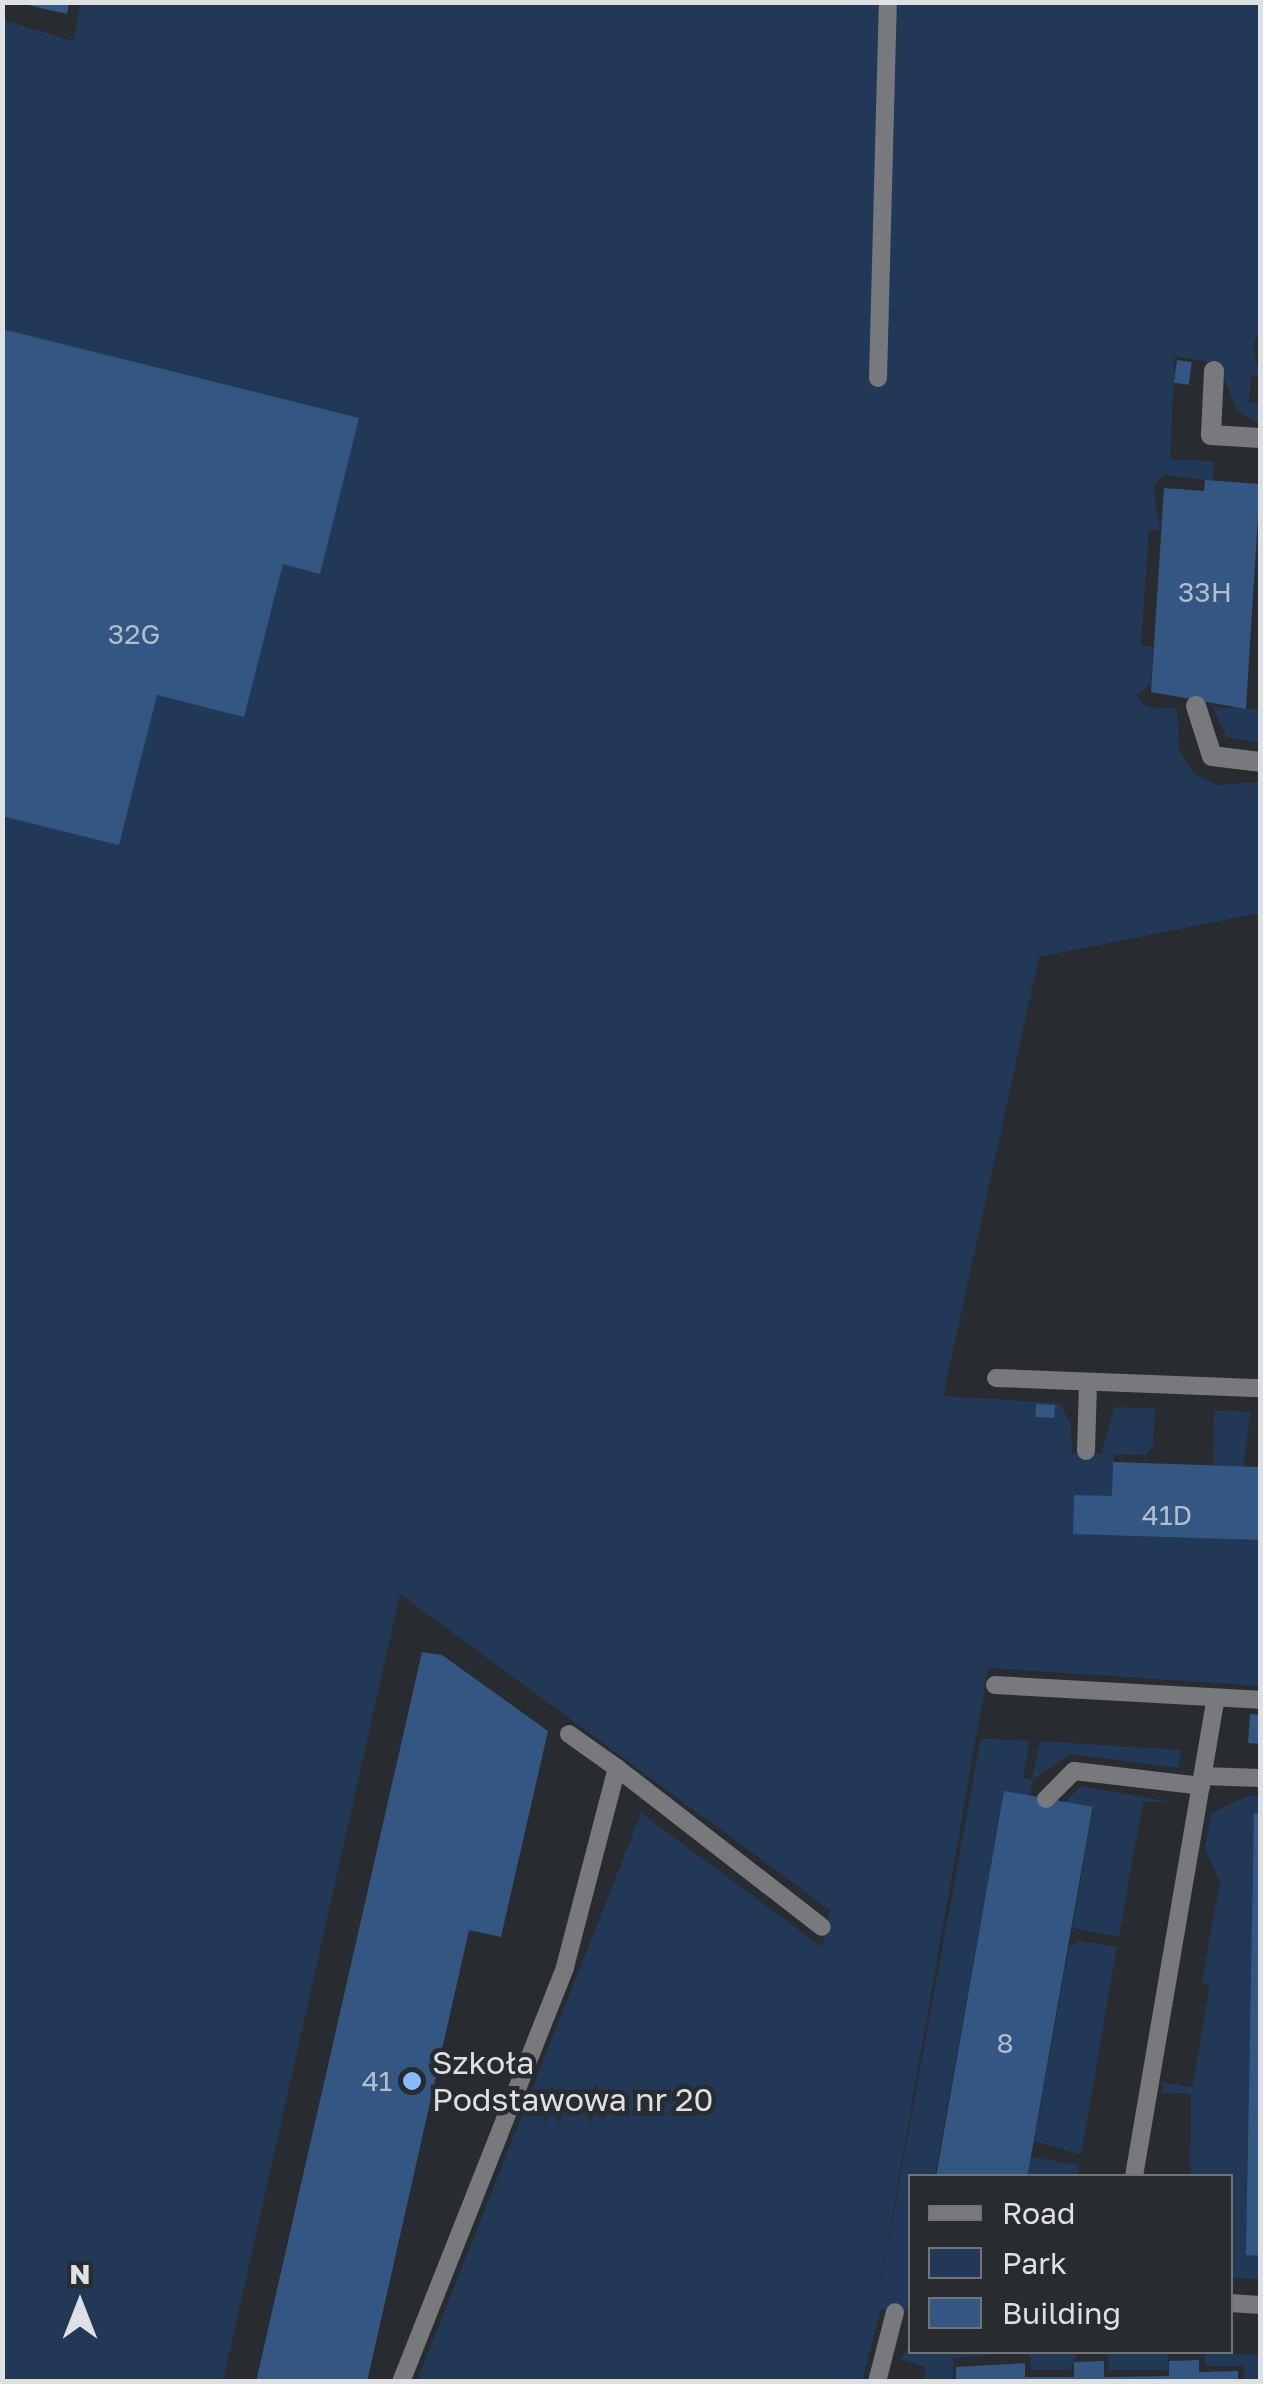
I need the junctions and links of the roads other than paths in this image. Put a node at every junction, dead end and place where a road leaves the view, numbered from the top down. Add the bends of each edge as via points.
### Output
1 (888, 2) edge
2 (1214, 371) dead end
3 (878, 378) dead end
4 (1260, 438) edge
5 (1196, 706) dead end
6 (1260, 762) edge
7 (996, 1378) dead end
8 (1088, 1382) junction
9 (1260, 1388) edge
10 (1086, 1451) dead end
11 (996, 1685) dead end
12 (1216, 1698) junction
13 (1260, 1700) edge
14 (570, 1734) dead end
15 (617, 1768) junction
16 (1260, 1778) edge
17 (1202, 1781) junction
18 (1046, 1799) dead end
19 (822, 1926) dead end
20 (1134, 2174) edge
21 (1233, 2304) edge
22 (1260, 2305) edge
23 (894, 2312) dead end
24 (401, 2382) edge
25 (877, 2382) edge

1 - 3 lane
2 - 4 street via 1211,435
5 - 6 street via 1212,756
7 - 8 lane
8 - 9 lane
8 - 10 lane
11 - 12 lane
12 - 13 lane
12 - 17 lane
14 - 15 lane
15 - 19 lane
15 - 24 lane via 565,1967
16 - 17 lane
17 - 18 lane via 1074,1771
17 - 20 lane
21 - 22 lane
23 - 25 lane

